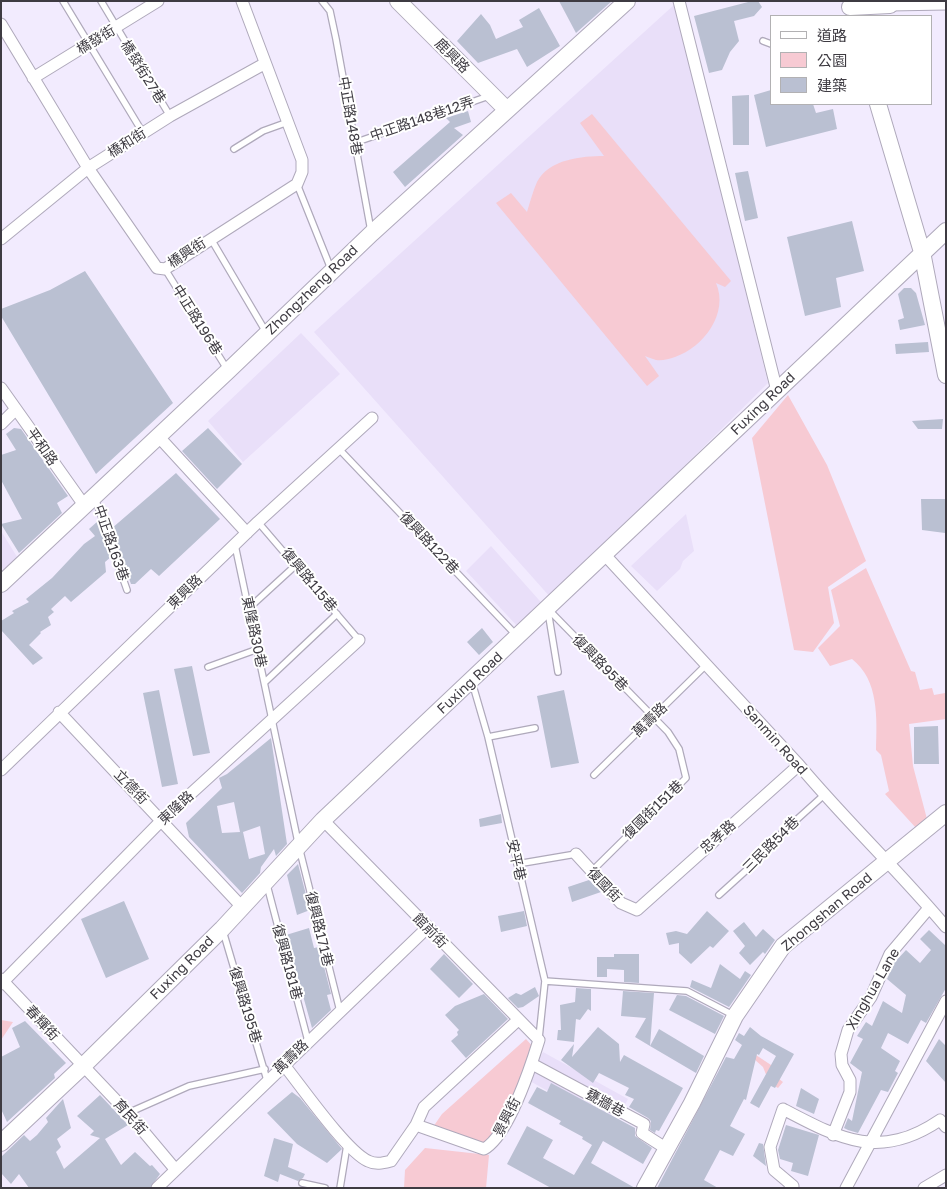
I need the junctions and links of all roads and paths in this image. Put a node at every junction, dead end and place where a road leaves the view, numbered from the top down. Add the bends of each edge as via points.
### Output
1 (63, 1) edge
2 (101, 1) edge
3 (158, 1) edge
4 (242, 1) edge
5 (322, 1) edge
6 (398, 1) edge
7 (627, 1) edge
8 (679, 1) edge
9 (946, 4) edge
10 (889, 7) edge
11 (850, 8) edge
12 (1, 24) edge
13 (116, 28) junction
14 (763, 41) dead end
15 (88, 44) junction
16 (770, 44) edge
17 (264, 64) junction
18 (33, 78) junction
19 (490, 95) junction
20 (878, 105) edge
21 (507, 110) junction
22 (170, 116) junction
23 (289, 121) junction
24 (143, 132) junction
25 (354, 143) junction
26 (234, 149) dead end
27 (88, 168) junction
28 (297, 184) junction
29 (946, 231) edge
30 (372, 233) junction
31 (1, 238) edge
32 (211, 238) junction
33 (922, 252) junction
34 (165, 269) junction
35 (332, 271) junction
36 (267, 334) junction
37 (228, 371) junction
38 (946, 376) edge
39 (1, 388) edge
40 (777, 391) junction
41 (16, 409) junction
42 (372, 418) dead end
43 (1, 424) edge
44 (158, 436) junction
45 (339, 448) junction
46 (89, 501) junction
47 (258, 522) junction
48 (247, 533) junction
49 (235, 544) junction
50 (604, 554) junction
51 (296, 565) junction
52 (1, 584) edge
53 (128, 590) dead end
54 (249, 608) junction
55 (547, 608) junction
56 (337, 614) junction
57 (518, 637) junction
58 (358, 640) joint
59 (258, 649) junction
60 (706, 664) junction
61 (208, 667) dead end
62 (558, 672) dead end
63 (472, 681) junction
64 (265, 682) junction
65 (58, 712) junction
66 (653, 718) junction
67 (273, 720) junction
68 (535, 728) dead end
69 (488, 738) junction
70 (799, 765) junction
71 (1, 770) edge
72 (594, 775) dead end
73 (824, 795) junction
74 (946, 813) edge
75 (162, 820) junction
76 (323, 820) junction
77 (299, 847) junction
78 (576, 854) joint
79 (888, 862) junction
80 (517, 864) junction
81 (591, 872) junction
82 (266, 883) junction
83 (719, 895) dead end
84 (243, 908) junction
85 (929, 908) junction
86 (637, 910) joint
87 (945, 923) edge
88 (427, 928) junction
89 (222, 929) junction
90 (545, 981) junction
91 (2, 982) edge
92 (946, 1001) edge
93 (340, 1011) junction
94 (735, 1016) junction
95 (518, 1020) junction
96 (539, 1040) junction
97 (308, 1041) junction
98 (532, 1064) junction
99 (284, 1065) junction
100 (82, 1067) junction
101 (265, 1069) junction
102 (267, 1081) junction
103 (128, 1113) junction
104 (416, 1125) junction
105 (946, 1127) edge
106 (833, 1135) junction
107 (868, 1142) junction
108 (1, 1143) edge
109 (347, 1144) junction
110 (667, 1149) junction
111 (175, 1169) junction
112 (946, 1175) edge
113 (302, 1182) dead end
114 (792, 1187) edge
115 (156, 1188) edge
116 (325, 1188) edge
117 (340, 1188) edge
118 (645, 1188) edge
119 (846, 1188) edge
120 (924, 1188) edge

1 - 15 lane
2 - 13 lane, 橋發街27巷
3 - 13 street, 橋發街
4 - 17 street
5 - 25 lane, 中正路148巷 via 330,11
6 - 19 street, 鹿興路
7 - 21 street, Zhongzheng Road
8 - 40 street
9 - 10 street
10 - 11 street
12 - 18 street, 橋興街
13 - 15 street, 橋發街
13 - 22 lane, 橋發街27巷
14 - 16 lane
15 - 18 street, 橋發街
15 - 24 lane
17 - 22 street, 橋和街
17 - 23 street
18 - 27 street, 橋興街
19 - 21 street, 鹿興路
19 - 25 lane, 中正路148巷12弄
20 - 33 street
21 - 30 street, Zhongzheng Road
22 - 24 street, 橋和街
23 - 26 lane via 263,131
23 - 28 street via 302,160
24 - 27 street, 橋和街
25 - 30 lane, 中正路148巷
27 - 31 street, 橋和街
27 - 34 street, 橋興街 via 157,268
28 - 32 street, 橋興街
28 - 35 lane
29 - 33 street, Fuxing Road
30 - 35 street, Zhongzheng Road
32 - 34 street, 橋興街
32 - 36 lane
33 - 38 street
33 - 40 street, Fuxing Road
34 - 37 lane, 中正路196巷
35 - 36 street, Zhongzheng Road
36 - 37 street, Zhongzheng Road
37 - 44 street, Zhongzheng Road
39 - 41 street, 平和路
40 - 50 street, Fuxing Road
41 - 43 street
41 - 46 street, 平和路
42 - 45 street, 東興路
44 - 46 street, Zhongzheng Road
44 - 48 street
45 - 47 street, 東興路
45 - 57 lane, 復興路122巷
46 - 52 street, Zhongzheng Road
46 - 53 lane, 中正路163巷
47 - 48 street, 東興路
47 - 51 lane, 復興路115巷
48 - 49 street, 東興路
49 - 54 lane, 東隆路30巷
49 - 65 street, 東興路
50 - 55 street, Fuxing Road
50 - 60 street, Sanmin Road
51 - 54 lane
51 - 56 lane, 復興路115巷
54 - 59 lane, 東隆路30巷
55 - 57 street, Fuxing Road
55 - 62 lane
55 - 66 lane, 復興路95巷
56 - 58 lane, 復興路115巷
56 - 64 lane
57 - 63 street, Fuxing Road
58 - 67 street, 東隆路
59 - 61 lane
59 - 64 lane, 東隆路30巷
60 - 66 lane, 萬壽路
60 - 70 street, Sanmin Road
63 - 69 lane, 安平巷
63 - 76 street, Fuxing Road
64 - 67 lane, 東隆路30巷
65 - 71 street, 東興路
65 - 75 street, 立德街
66 - 72 lane, 萬壽路
66 - 81 lane, 復國街151巷 via 679,749 686,778
67 - 75 street, 東隆路
67 - 77 lane, 東隆路30巷
68 - 69 lane
69 - 80 lane, 安平巷
70 - 73 street, Sanmin Road
70 - 86 street, 忠孝路
73 - 79 street, Sanmin Road
73 - 83 lane, 三民路54巷
74 - 79 street, Zhongshan Road
75 - 84 street, 立德街
75 - 91 street, 東隆路
76 - 77 street, Fuxing Road
76 - 88 street, 館前街
77 - 82 street, Fuxing Road
77 - 93 lane, 復興路171巷
78 - 80 lane
78 - 81 street, 復國街
79 - 85 street, Sanmin Road
79 - 94 street, Zhongshan Road via 783,946
80 - 90 lane, 安平巷
81 - 86 street, 復國街 via 621,903
82 - 84 street, Fuxing Road
82 - 97 lane, 復興路181巷
84 - 89 street, Fuxing Road
85 - 87 street, Sanmin Road
85 - 106 street, Xinghua Lane via 890,954 871,997 848,1030 841,1054 842,1065 850,1080 850,1092
88 - 93 street, 萬壽路
88 - 95 street, 館前街
89 - 100 street, Fuxing Road
89 - 101 lane, 復興路195巷
90 - 94 lane via 687,991
90 - 96 lane, 安平巷
91 - 100 street, 春輝街
92 - 107 street
93 - 97 street, 萬壽路
94 - 110 street, Zhongshan Road
95 - 96 street, 館前街
95 - 104 street via 424,1107
96 - 98 street, 景興街
97 - 99 street, 萬壽路
98 - 104 street, 景興街 via 503,1129 484,1149
98 - 110 street, 甕牆巷 via 644,1124 642,1132
99 - 102 street, 萬壽路
99 - 109 street
100 - 103 street, 育民街
100 - 108 street, Fuxing Road
101 - 102 lane, 復興路195巷
101 - 103 lane via 189,1086
102 - 111 street, 萬壽路
103 - 111 street, 育民街
104 - 109 street via 391,1161 376,1164 367,1161
105 - 107 street via 940,1120 905,1139
106 - 107 street
106 - 114 street via 783,1109 770,1147 774,1170
107 - 119 street
109 - 117 lane
110 - 118 street, Zhongshan Road
111 - 115 street, 萬壽路
112 - 120 street
113 - 116 lane

